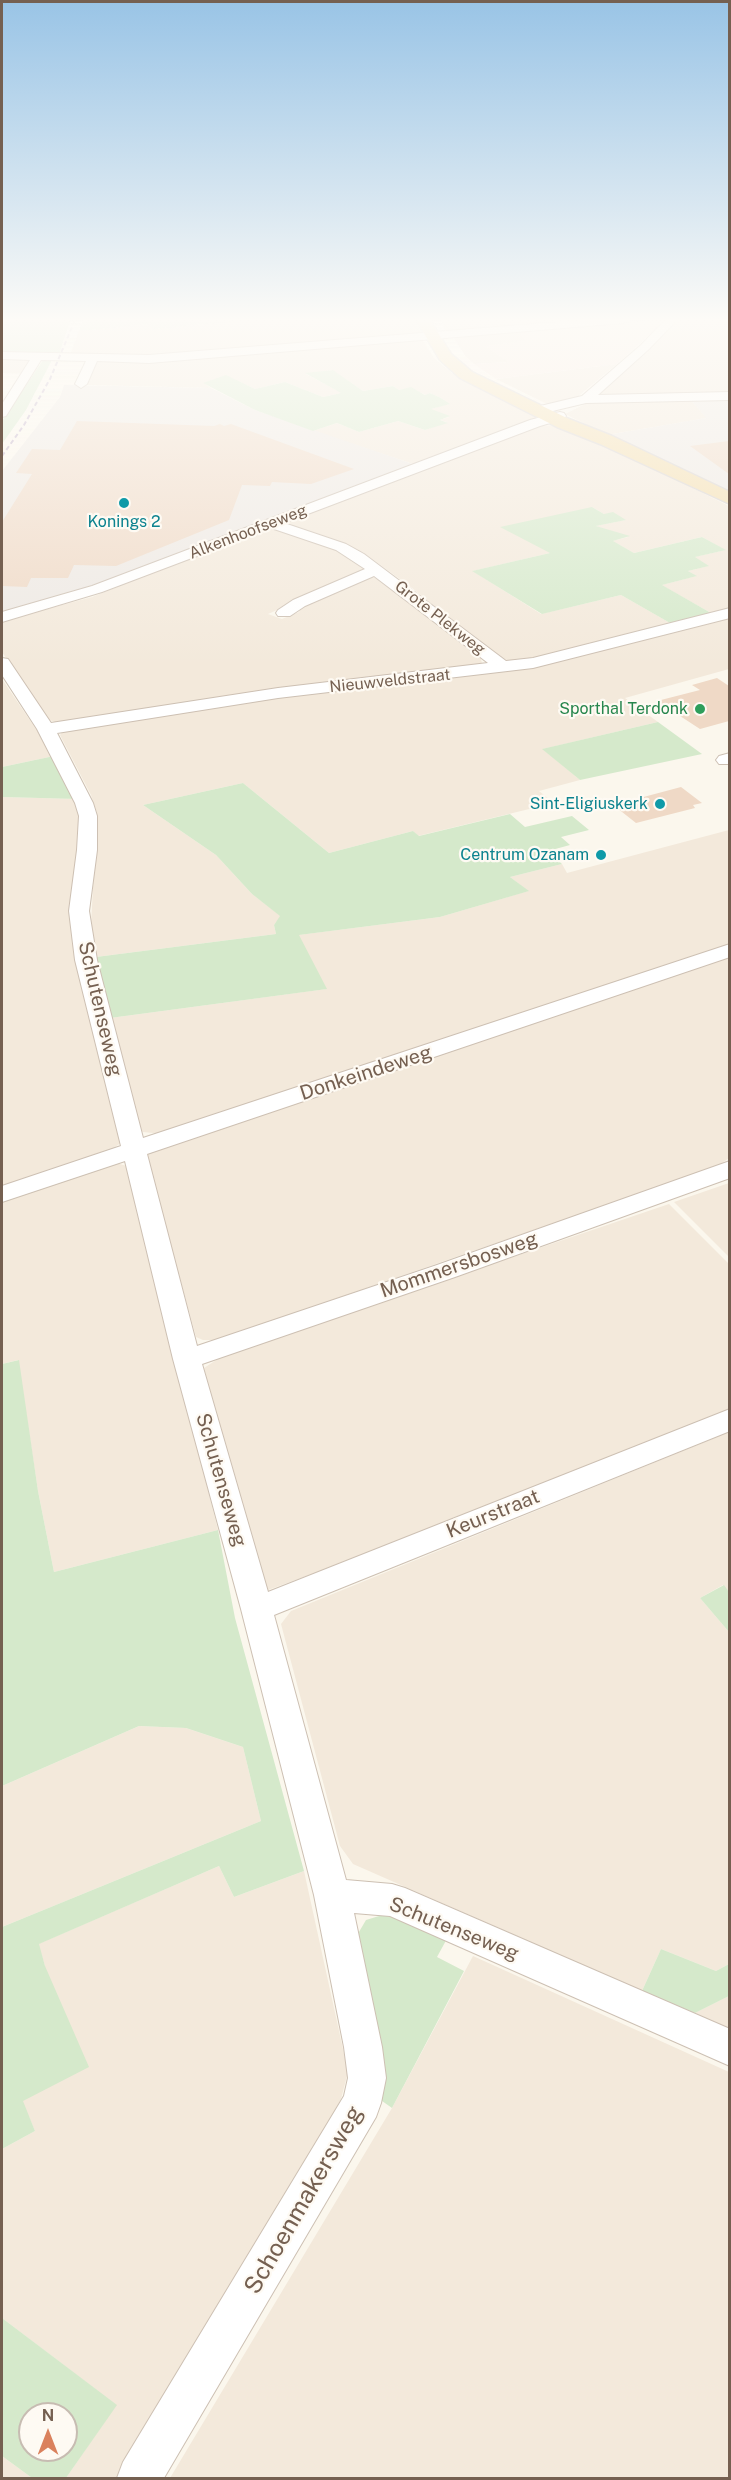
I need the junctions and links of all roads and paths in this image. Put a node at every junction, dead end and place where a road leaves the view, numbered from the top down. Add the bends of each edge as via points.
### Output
1 (493, 436) edge
2 (597, 436) edge
3 (729, 499) edge
4 (270, 523) junction
5 (377, 569) junction
6 (284, 613) dead end
7 (729, 613) edge
8 (2, 617) edge
9 (2, 663) edge
10 (503, 667) junction
11 (46, 729) junction
12 (729, 951) edge
13 (133, 1150) junction
14 (729, 1169) edge
15 (2, 1194) edge
16 (188, 1359) junction
17 (729, 1419) edge
18 (257, 1609) junction
19 (332, 1895) junction
20 (729, 2048) edge
21 (139, 2478) edge

1 - 4 street, Alkenhoofseweg
2 - 3 main road
4 - 5 street, Grote Plekweg via 341,547
4 - 8 street, Alkenhoofseweg via 97,589
5 - 6 street, Grote Plekweg
5 - 10 street, Grote Plekweg
7 - 10 street, Nieuwveldstraat via 567,655
9 - 11 street, Schutenseweg
10 - 11 street, Nieuwveldstraat via 278,693
11 - 13 street, Schutenseweg via 88,816 79,911 86,960
12 - 13 street, Donkeindeweg
13 - 15 street, Donkeindeweg
13 - 16 street, Schutenseweg
14 - 16 street, Mommersbosweg
16 - 18 street, Schutenseweg
17 - 18 street, Keurstraat
18 - 19 street, Schutenseweg
19 - 20 street, Schutenseweg via 392,1900
19 - 21 street, Schoenmakersweg via 363,2047 367,2078 362,2103

